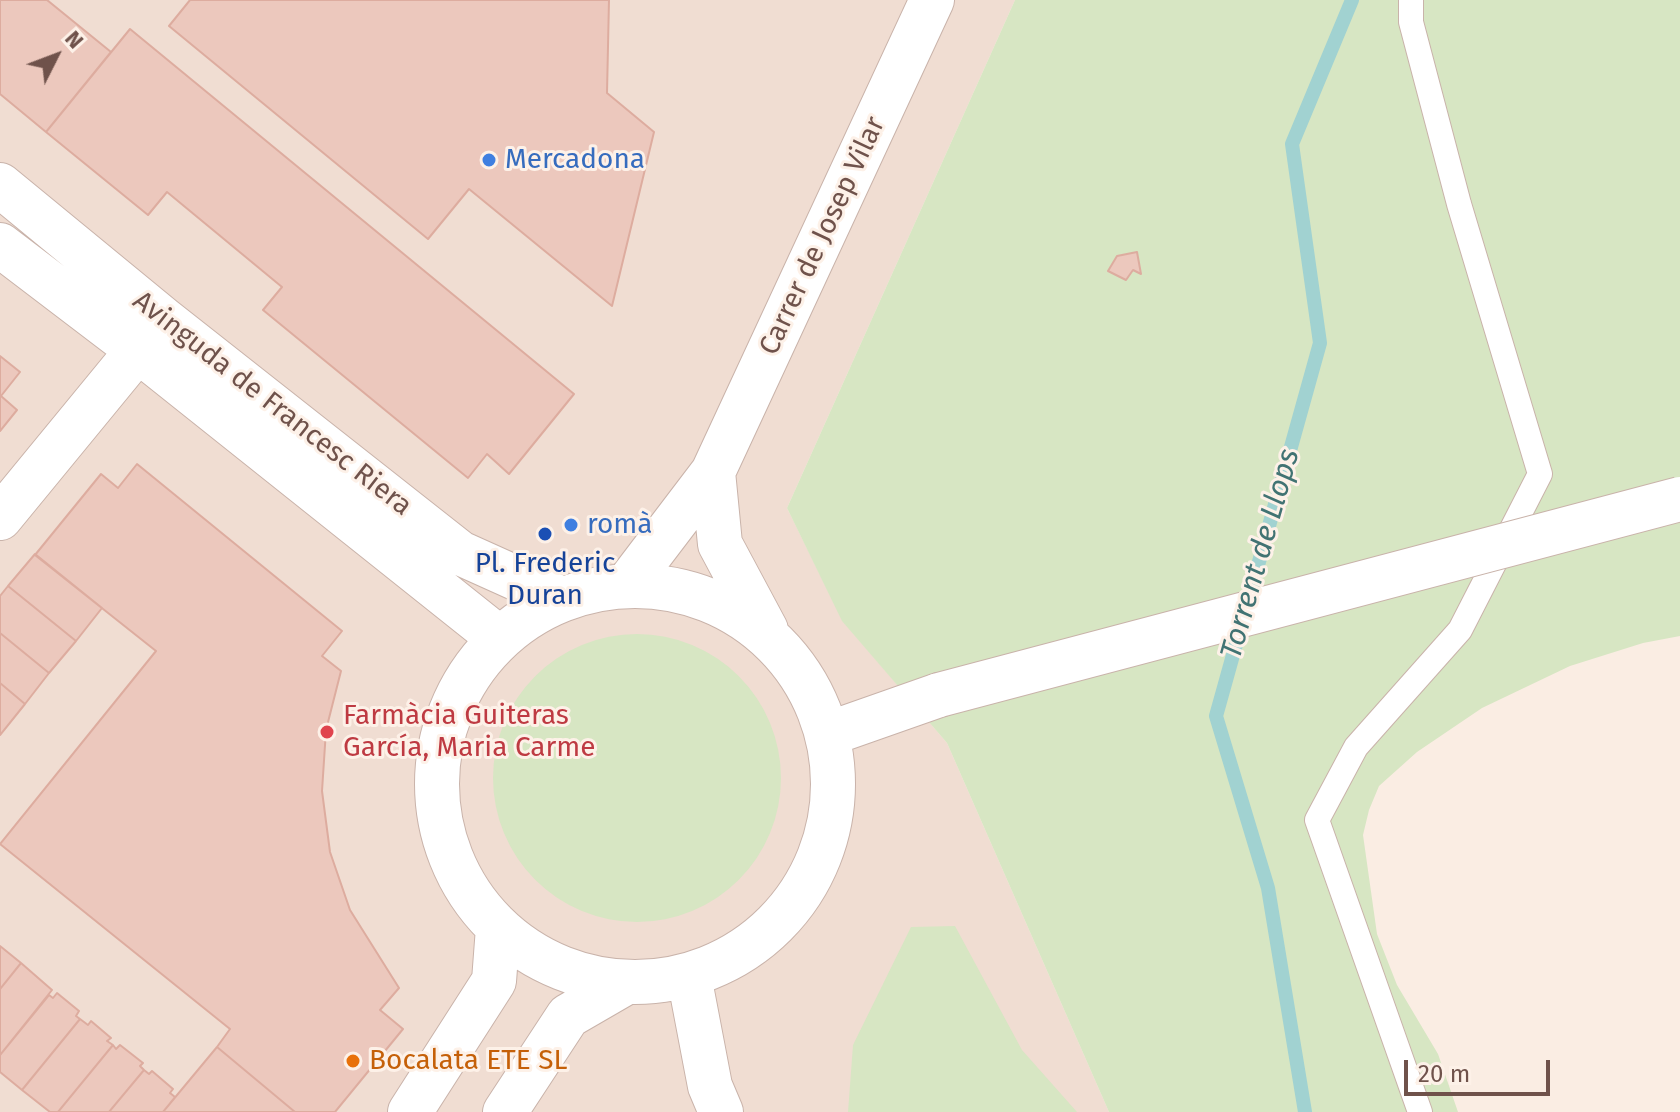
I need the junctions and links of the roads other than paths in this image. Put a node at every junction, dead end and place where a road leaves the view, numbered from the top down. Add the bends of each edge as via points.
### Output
1 (932, 0) edge
2 (1411, 0) edge
3 (0, 185) edge
4 (0, 245) edge
5 (151, 335) junction
6 (713, 472) junction
7 (1680, 499) edge
8 (0, 518) edge
9 (627, 585) junction
10 (560, 598) junction
11 (769, 637) junction
12 (499, 638) junction
13 (828, 734) junction
14 (498, 928) junction
15 (689, 976) junction
16 (625, 983) junction
17 (410, 1112) edge
18 (505, 1112) edge
19 (721, 1112) edge
20 (1420, 1112) edge

1 - 6 street, Carrer de Josep Vilar
2 - 20 lane via 1411,22 1455,189 1540,474 1460,630 1356,747 1317,820
3 - 5 street, Avinguda de Francesc Riera
4 - 5 street, Avinguda de Francesc Riera
5 - 8 street
5 - 10 street, Avinguda de Francesc Riera via 460,553
5 - 12 street, Avinguda de Francesc Riera
6 - 9 street, Carrer de Josep Vilar
6 - 11 street via 720,544
7 - 13 street, bridge via 939,695
9 - 10 street
9 - 11 street via 678,589 727,607
10 - 12 street
11 - 13 street via 806,681
12 - 14 street via 460,689 438,750 438,815 458,876
13 - 15 street via 834,796 822,856 791,910 745,951
14 - 16 street via 535,956 579,976
14 - 17 street via 494,981
15 - 16 street
15 - 19 street via 710,1086
16 - 18 street via 568,1016

